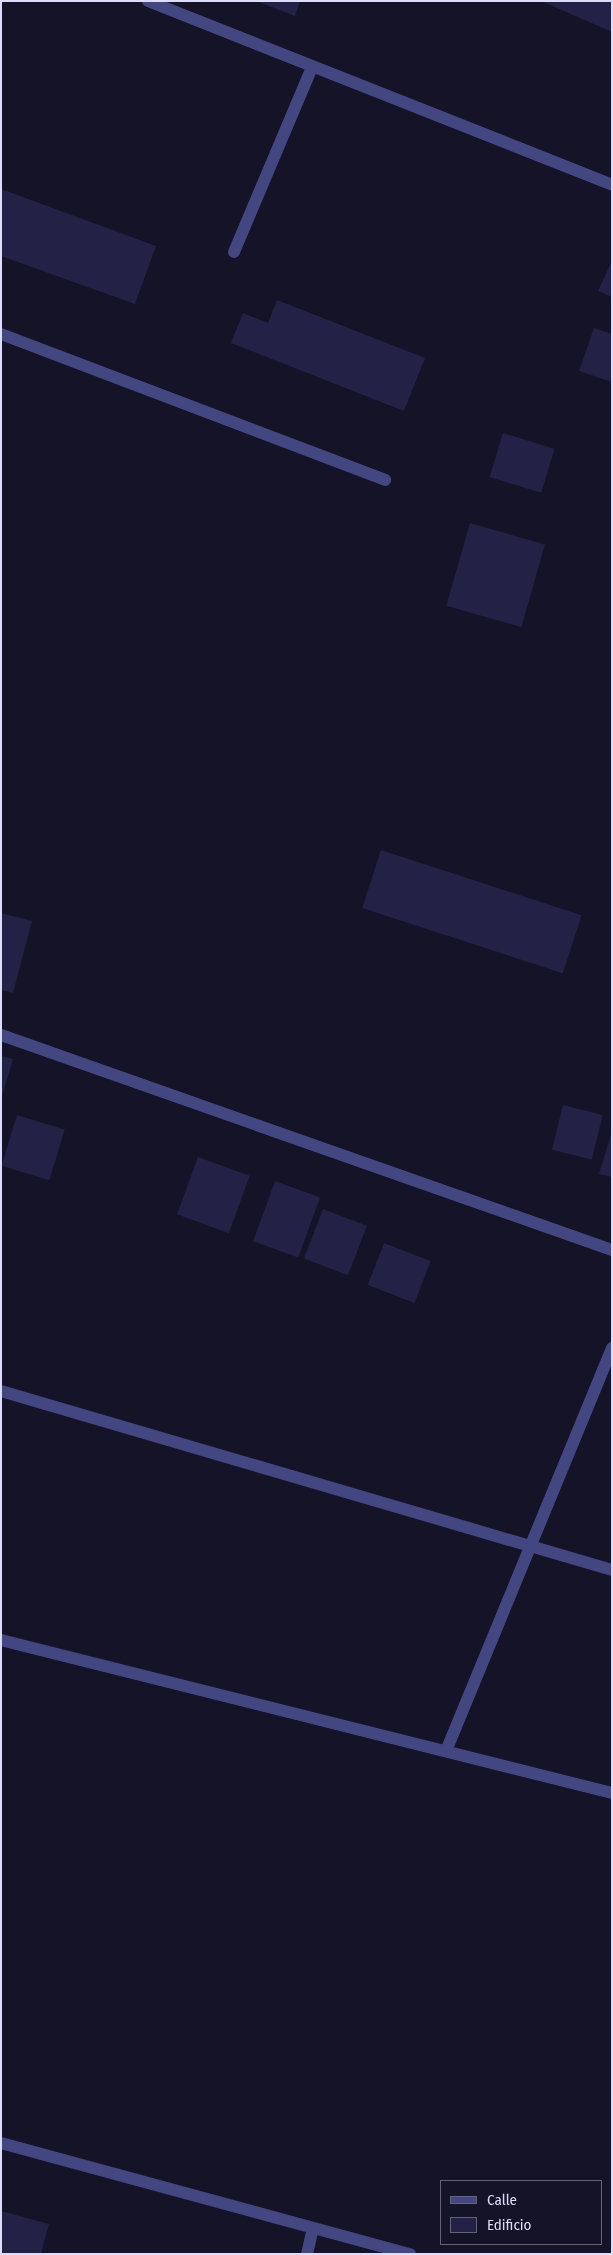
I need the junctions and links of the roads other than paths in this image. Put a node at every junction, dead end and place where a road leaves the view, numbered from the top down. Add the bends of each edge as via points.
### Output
1 (148, 1) edge
2 (312, 67) junction
3 (612, 185) edge
4 (234, 252) dead end
5 (1, 334) edge
6 (385, 480) dead end
7 (1, 1035) edge
8 (612, 1250) edge
9 (612, 1348) edge
10 (1, 1391) edge
11 (530, 1546) junction
12 (612, 1570) edge
13 (1, 1640) edge
14 (446, 1751) junction
15 (612, 1793) edge
16 (1, 2143) edge
17 (313, 2229) junction
18 (307, 2254) edge
19 (410, 2254) edge

1 - 2 street
2 - 3 street
2 - 4 street
5 - 6 street
7 - 8 street
9 - 11 street
10 - 11 street
11 - 12 street
11 - 14 street
13 - 14 street
14 - 15 street
16 - 17 street
17 - 18 street
17 - 19 street

